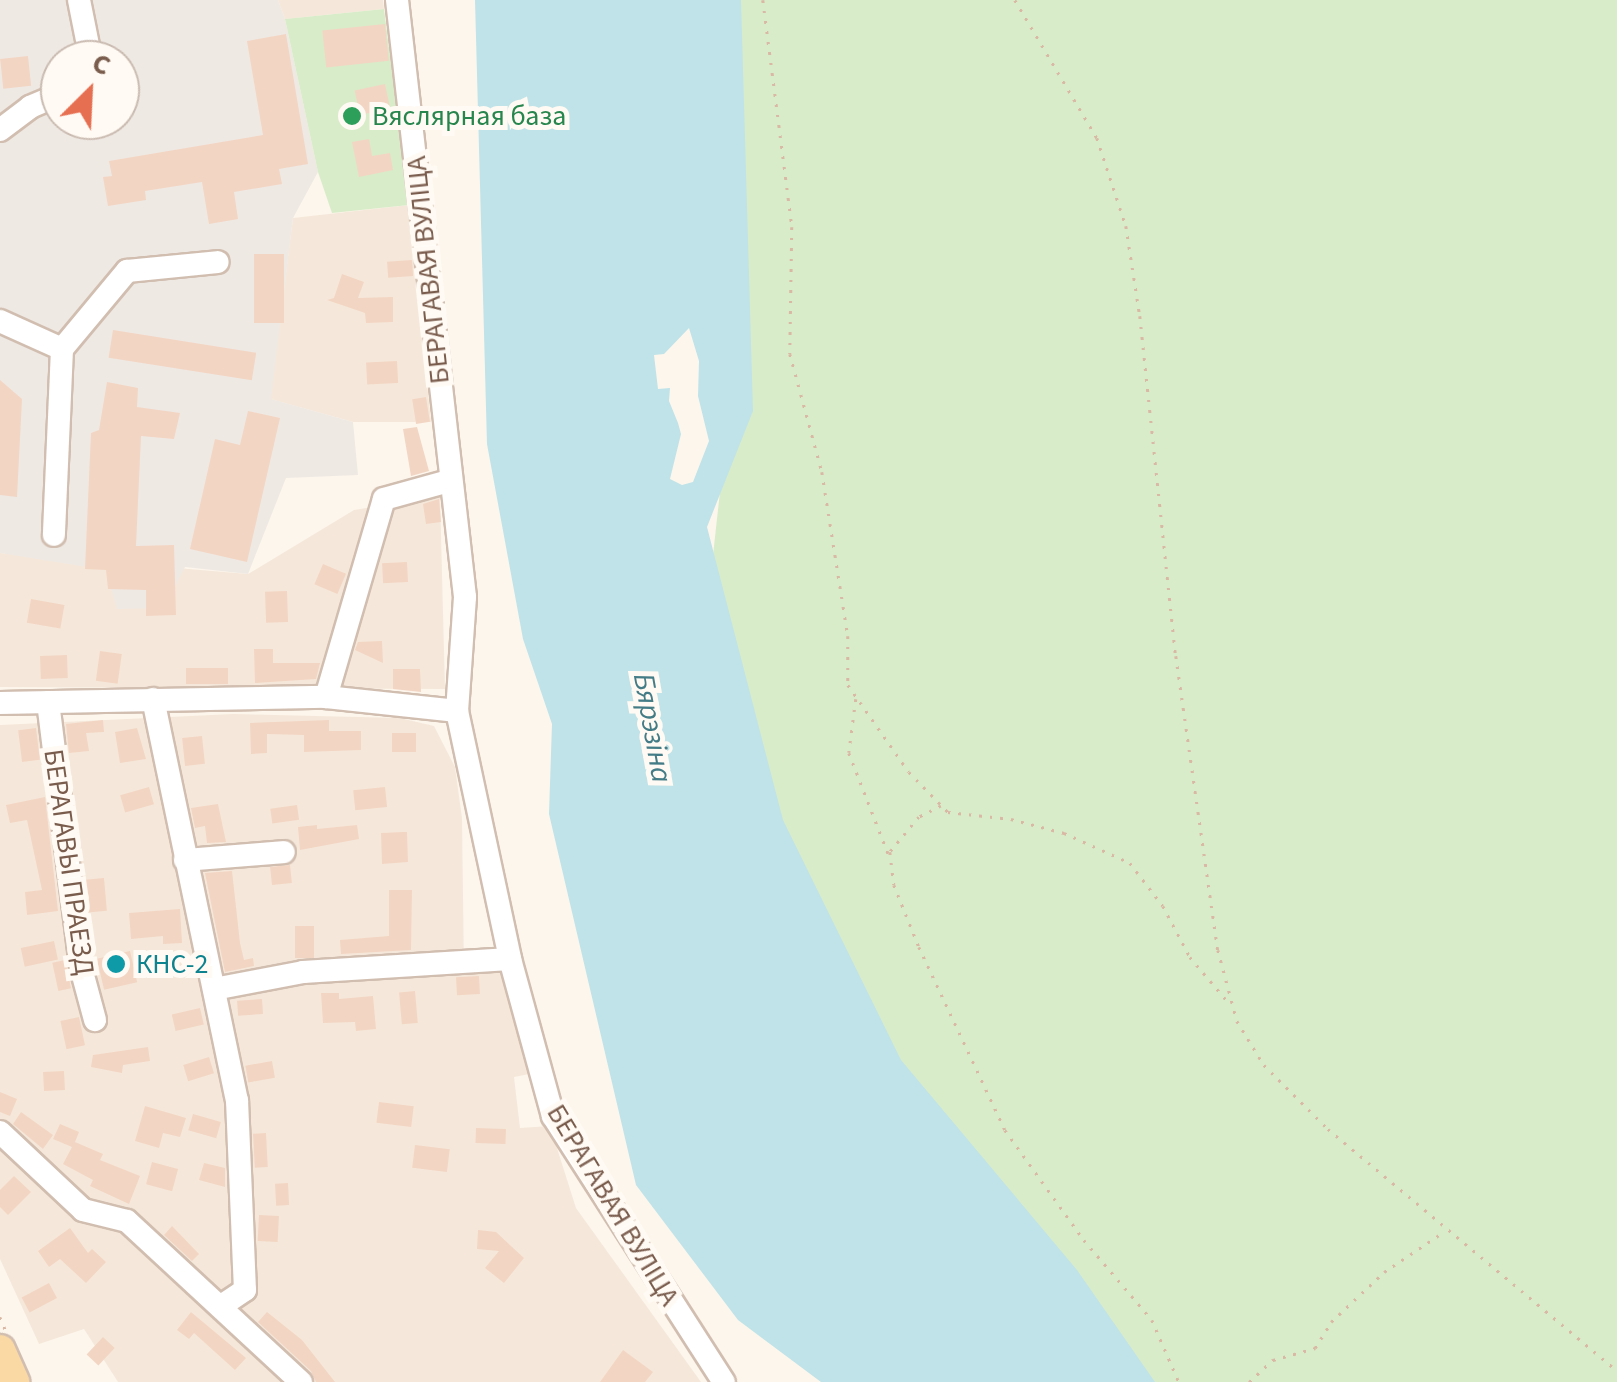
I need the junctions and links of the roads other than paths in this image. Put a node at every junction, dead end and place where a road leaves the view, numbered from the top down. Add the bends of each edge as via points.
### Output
1 (79, 0) edge
2 (397, 0) edge
3 (87, 40) edge
4 (40, 103) edge
5 (0, 130) edge
6 (218, 262) dead end
7 (0, 321) edge
8 (62, 349) junction
9 (449, 480) junction
10 (54, 535) dead end
11 (326, 697) junction
12 (154, 699) junction
13 (0, 702) edge
14 (48, 702) junction
15 (457, 710) junction
16 (284, 852) dead end
17 (184, 860) junction
18 (510, 960) junction
19 (214, 990) junction
20 (95, 1020) dead end
21 (0, 1132) edge
22 (221, 1306) junction
23 (0, 1350) edge
24 (713, 1377) edge
25 (14, 1382) edge
26 (301, 1382) edge

1 - 3 street
2 - 9 street, БЕРАГАВАЯ ВУЛІЦА
4 - 5 street
6 - 8 street via 127,272
7 - 8 street
8 - 10 street
9 - 11 street via 384,499
9 - 15 street, БЕРАГАВАЯ ВУЛІЦА via 465,597
11 - 12 street
11 - 15 street
12 - 14 street
12 - 17 street
13 - 14 street
14 - 20 street, БЕРАГАВЫ ПРАЕЗД via 80,968
15 - 18 street, БЕРАГАВАЯ ВУЛІЦА
16 - 17 street
17 - 19 street
18 - 19 street via 303,972
18 - 24 street, БЕРАГАВАЯ ВУЛІЦА via 552,1116
19 - 22 street via 238,1100 244,1207 244,1290
21 - 22 street via 83,1210 126,1221
22 - 26 street
23 - 25 main road

